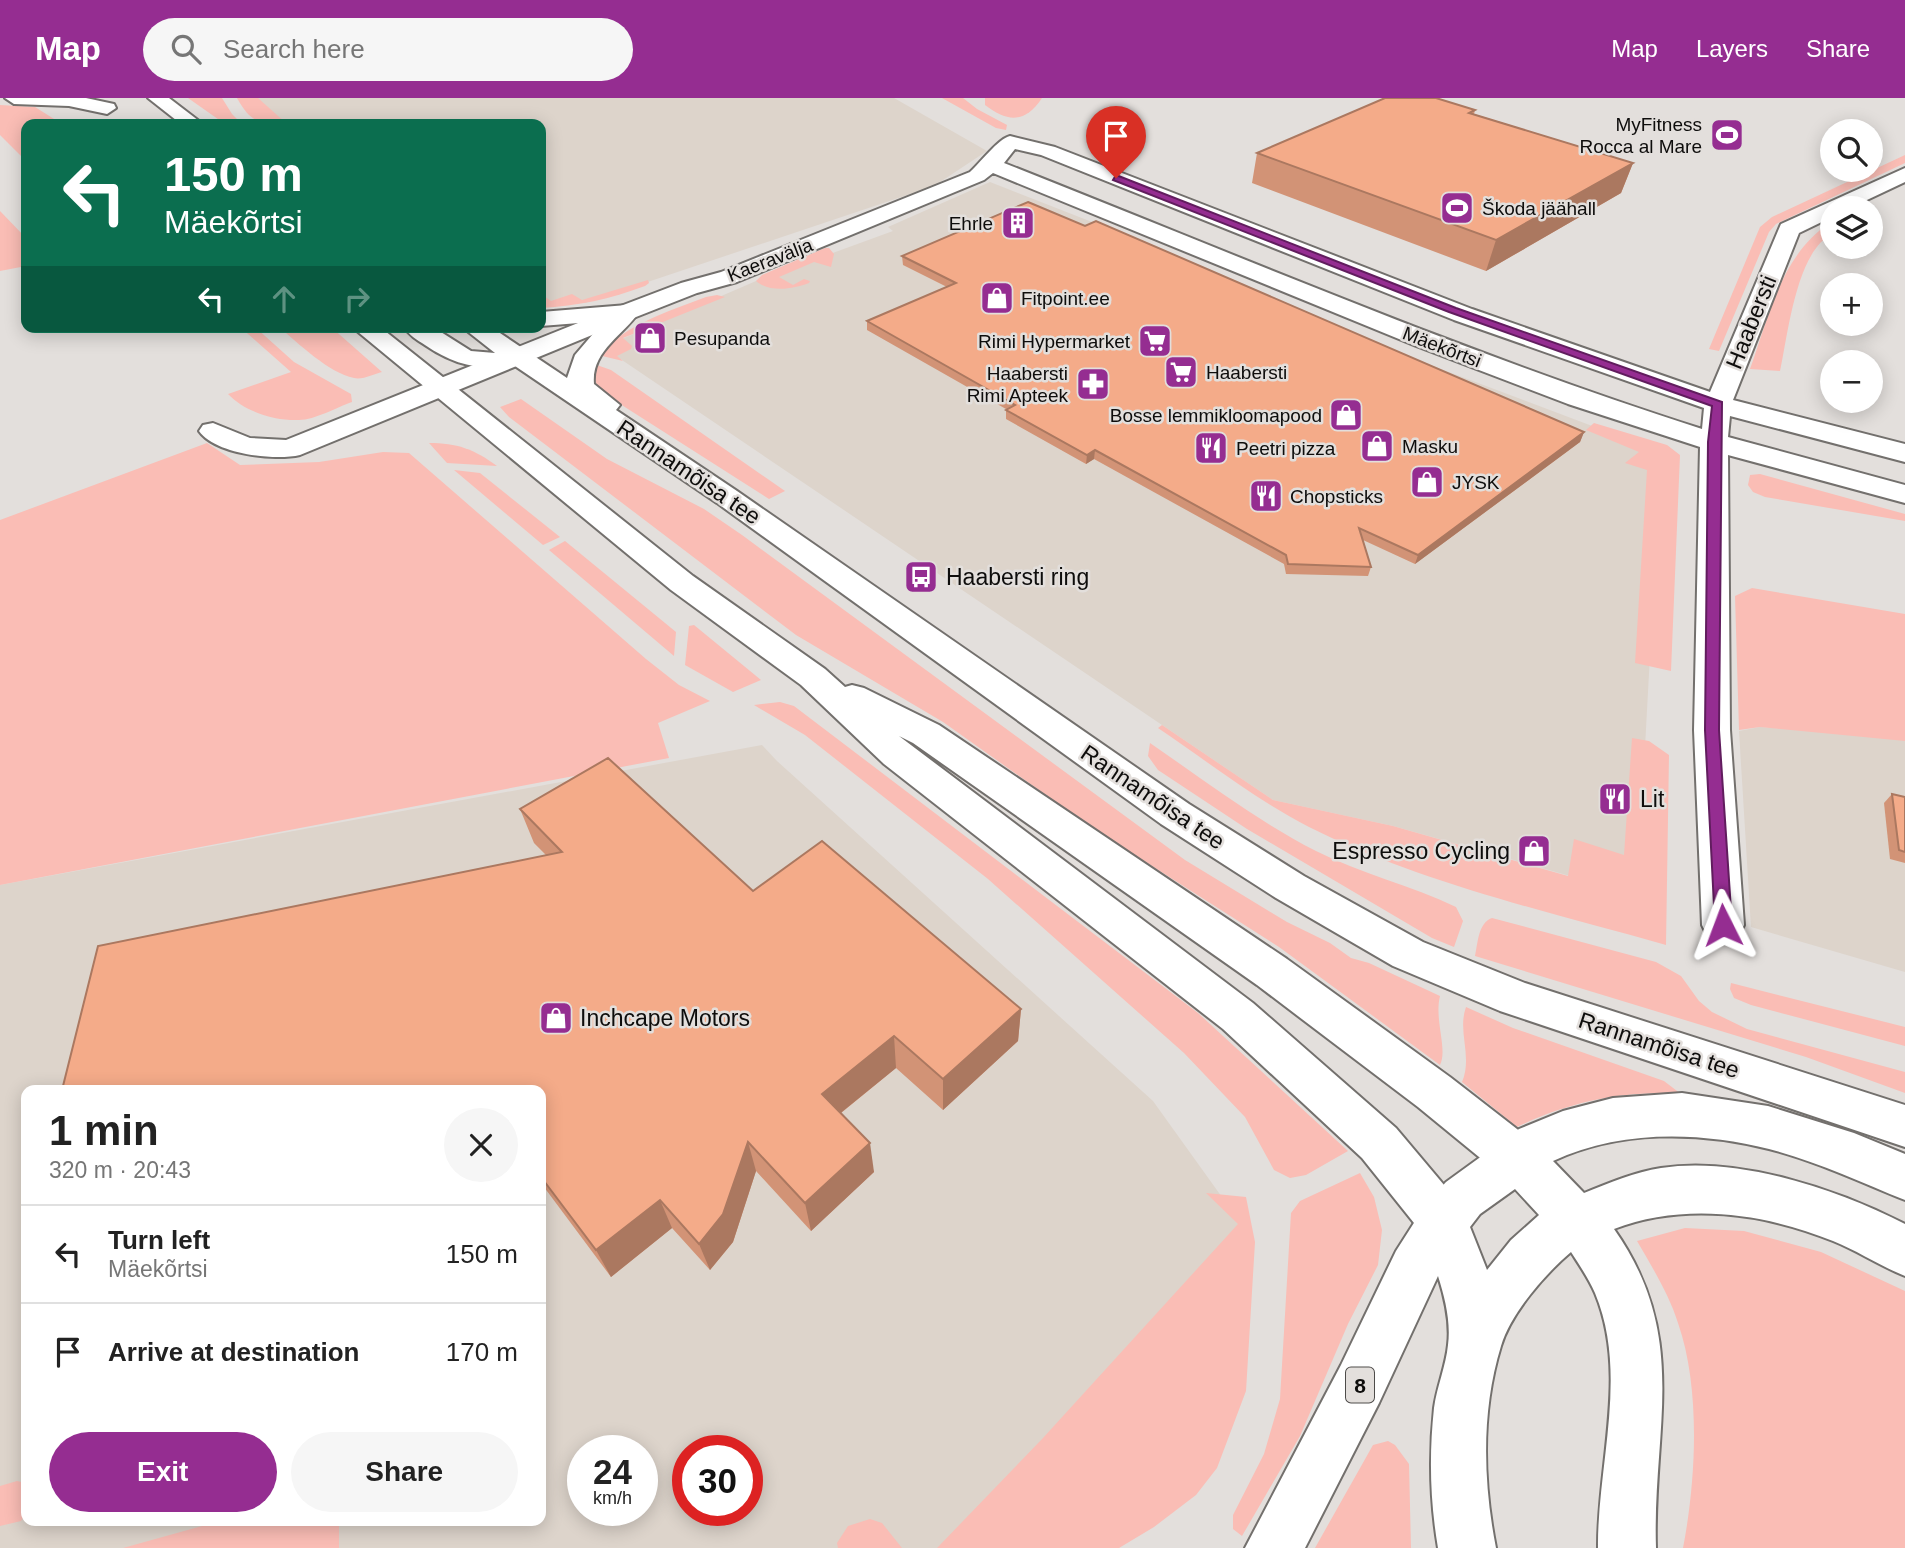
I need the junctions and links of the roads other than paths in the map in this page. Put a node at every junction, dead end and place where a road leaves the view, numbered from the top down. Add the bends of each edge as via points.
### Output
1 (15, 98) edge
2 (168, 102) edge
3 (101, 103) edge
4 (120, 119) edge
5 (187, 119) edge
6 (1010, 142) joint
7 (991, 165) junction
8 (1905, 174) edge
9 (1858, 196) edge
10 (1820, 214) edge
11 (627, 312) junction
12 (546, 319) edge
13 (372, 333) edge
14 (425, 333) edge
15 (482, 333) edge
16 (517, 358) junction
17 (442, 389) junction
18 (1718, 404) junction
19 (615, 422) junction
20 (213, 431) dead end
21 (1714, 442) junction
22 (1905, 453) edge
23 (1905, 494) edge
24 (813, 677) junction
25 (1723, 925) dead end
26 (1905, 1126) edge
27 (1518, 1159) junction
28 (1905, 1177) edge
29 (1577, 1219) junction
30 (1443, 1221) junction
31 (1905, 1251) edge
32 (1475, 1341) junction
33 (1274, 1548) edge
34 (1467, 1548) edge
35 (1627, 1548) edge

1 - 3 main road
2 - 5 main road
3 - 4 main road
6 - 7 main road, Kaeravälja
6 - 18 main road, Mäekõrtsi via 1048,151 1453,310
7 - 11 main road, Kaeravälja via 977,176 834,235
7 - 21 main road, Mäekõrtsi via 1425,341 1577,398
8 - 9 main road, Haabersti
10 - 18 main road, Haabersti via 1789,229
11 - 12 main road
11 - 16 main road, Kaeravälja
11 - 19 main road via 586,358 580,372 582,387 610,408
13 - 17 main road
14 - 16 main road via 464,359 489,363
15 - 16 main road, Rannamõisa tee
16 - 17 main road, Kaeravälja
16 - 19 main road, Rannamõisa tee
17 - 20 main road, Kaeravälja via 290,449 256,450
17 - 24 main road via 682,583
18 - 21 main road, Haabersti
18 - 22 main road, Mäekõrtsi
19 - 26 main road, Rannamõisa tee via 1175,814 1408,954 1516,998
21 - 23 main road, Mäekõrtsi
21 - 25 main road, Haabersti via 1712,730
24 - 27 main road via 926,734 1272,972
24 - 30 main road via 897,755 1238,1016 1379,1143
27 - 28 main road via 1563,1133 1613,1119 1682,1114 1768,1127
27 - 29 main road
27 - 30 main road via 1463,1198
29 - 31 main road via 1642,1196 1675,1190 1736,1194 1803,1205
29 - 32 main road via 1551,1237 1504,1286
29 - 35 main road via 1605,1256 1632,1326 1637,1388 1625,1517
30 - 32 main road via 1465,1274
30 - 33 main road, 8 via 1414,1269
32 - 34 main road via 1464,1383 1459,1434 1460,1514

